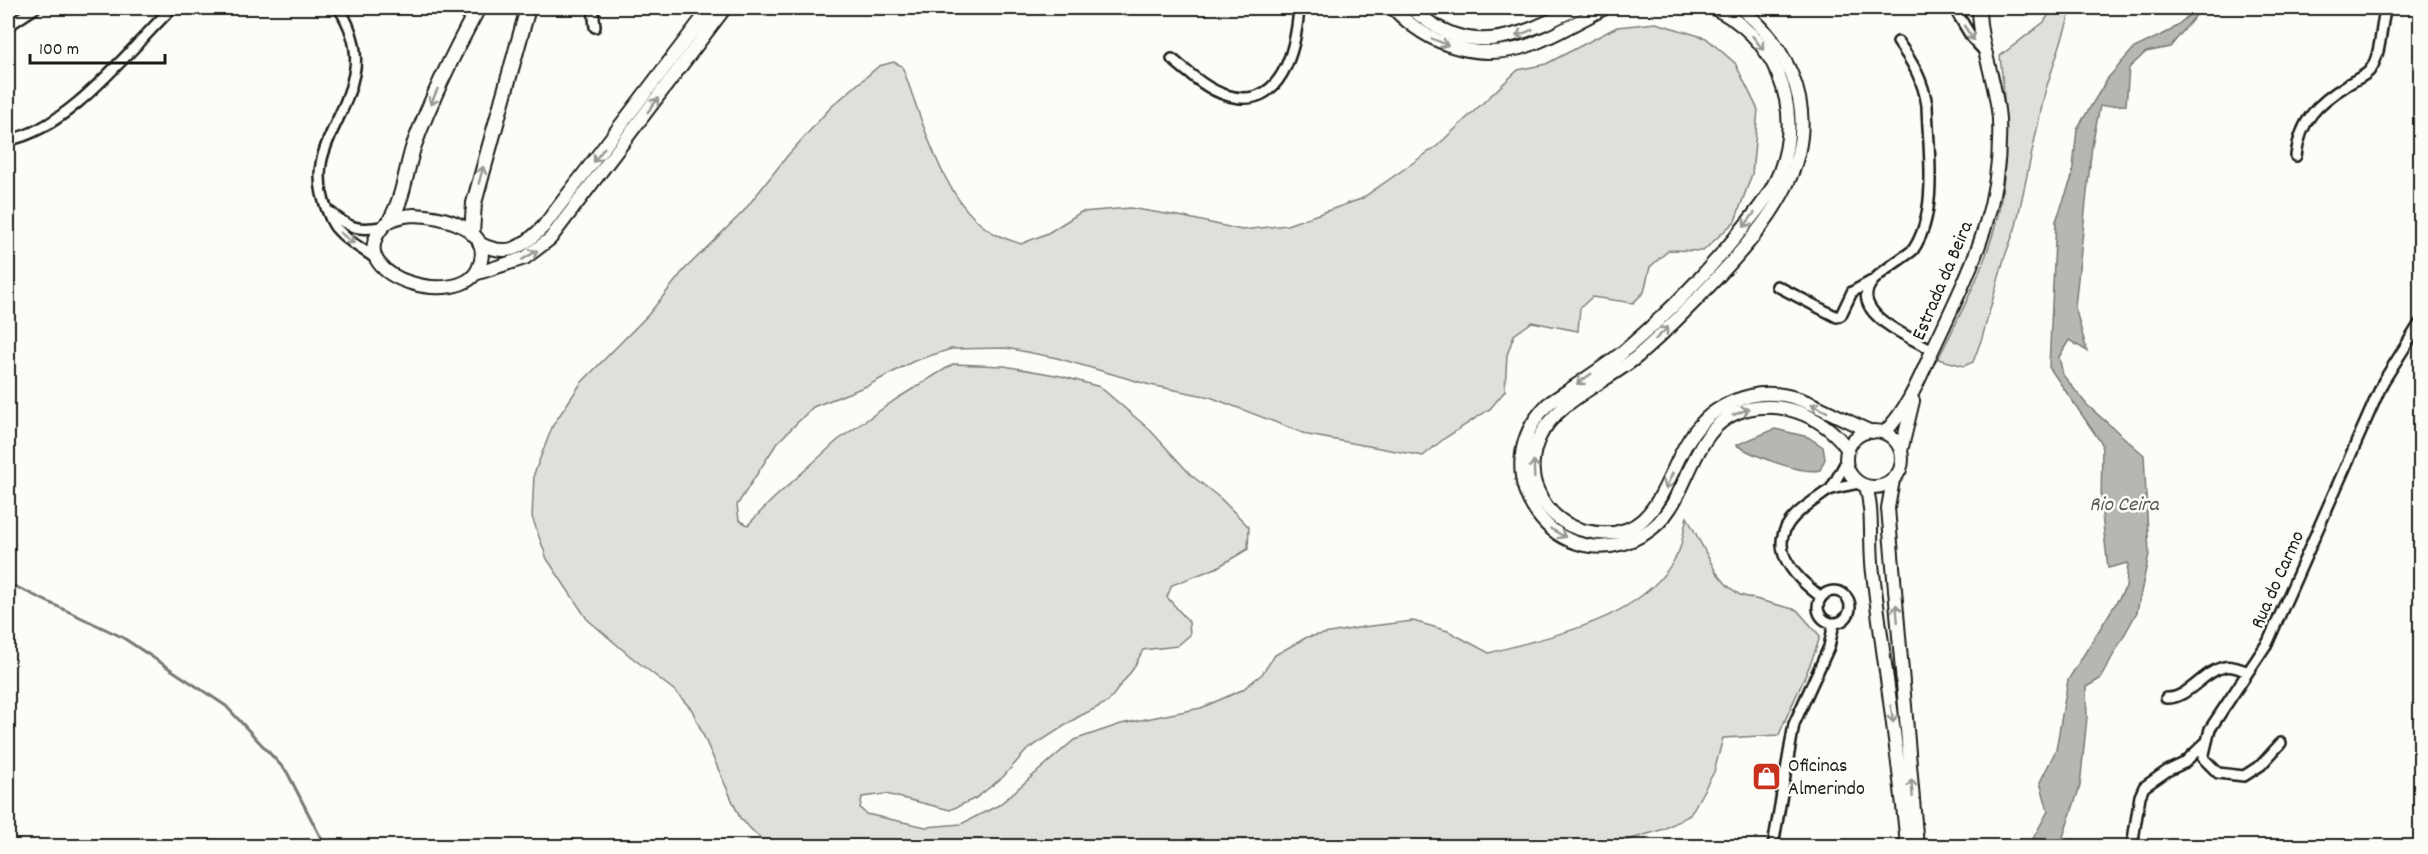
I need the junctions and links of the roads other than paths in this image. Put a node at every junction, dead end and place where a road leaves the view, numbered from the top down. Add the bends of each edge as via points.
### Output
1 (35, 8) edge
2 (172, 8) edge
3 (339, 8) edge
4 (478, 8) edge
5 (528, 8) edge
6 (593, 8) edge
7 (710, 8) edge
8 (725, 8) edge
9 (1299, 8) edge
10 (1393, 8) edge
11 (1411, 8) edge
12 (1577, 8) edge
13 (1605, 8) edge
14 (1713, 8) edge
15 (1740, 8) edge
16 (1954, 8) edge
17 (1979, 8) edge
18 (2386, 8) edge
19 (8, 26) edge
20 (595, 27) dead end
21 (1898, 42) dead end
22 (1988, 56) junction
23 (1172, 59) dead end
24 (8, 140) edge
25 (2296, 156) dead end
26 (328, 211) junction
27 (387, 223) junction
28 (476, 238) junction
29 (375, 258) junction
30 (475, 274) junction
31 (1874, 280) junction
32 (1777, 286) dead end
33 (2421, 323) edge
34 (1933, 350) junction
35 (1916, 388) junction
36 (1878, 432) junction
37 (1901, 451) junction
38 (1847, 456) junction
39 (1893, 480) junction
40 (1863, 485) junction
41 (1831, 489) junction
42 (1821, 597) junction
43 (1834, 623) junction
44 (2248, 672) junction
45 (2166, 698) dead end
46 (2205, 743) junction
47 (2281, 743) dead end
48 (1773, 846) edge
49 (1907, 846) edge
50 (1917, 846) edge
51 (2132, 846) edge

1 - 19 street
2 - 24 street via 70,110 35,132
3 - 26 street via 353,38 356,56 345,105 320,165 320,190
4 -> 27 highway via 430,105 413,148 399,202
28 -> 5 highway via 474,203
6 - 20 street
7 -> 28 main road via 543,227 526,243 508,250 491,249
30 -> 8 main road via 525,258 550,239
9 - 23 street via 1289,62 1274,84 1258,95 1225,95
10 -> 13 main road via 1420,32 1442,43 1491,52 1536,42
12 -> 11 main road via 1524,33 1492,39 1443,30
14 -> 38 main road via 1752,35 1780,79 1789,127 1779,174 1746,224 1679,300 1622,352 1540,411 1522,448 1523,488 1540,518 1558,534 1593,546 1615,546 1647,533 1664,517 1703,441 1718,425 1743,410 1768,407 1803,415 1830,429
36 -> 15 main road via 1784,395 1754,395 1734,401 1708,417 1694,432 1651,512 1632,526 1615,532 1584,531 1563,522 1546,507 1535,485 1534,450 1548,423 1567,405 1631,362 1675,322 1742,250 1788,186 1800,142 1798,91 1776,45 1754,18
16 -> 22 street
17 - 22 main road, Estrada da Beira
18 - 25 street via 2370,71 2310,114
21 - 31 street via 1916,67 1927,105 1928,208 1922,235 1913,250
22 - 34 main road, Estrada da Beira via 1999,123 1991,211 1982,242
26 - 27 street via 355,228
26 -> 29 street via 336,229
27 - 28 main road via 414,215 433,217 456,223
27 - 29 main road via 374,245
28 - 30 main road via 481,261
29 - 30 main road via 386,271 424,286 463,283
31 - 32 street via 1852,292 1837,317
31 - 34 street via 1865,294 1870,309 1891,327
33 - 44 street, Rua do Carmo via 2383,382 2268,642
34 - 35 main road, Estrada da Beira
35 - 36 main road, Estrada da Beira via 1898,417
35 - 37 main road, Estrada da Beira
36 - 37 main road via 1894,441
36 - 38 main road via 1857,437
37 - 39 main road via 1901,467
38 - 40 main road via 1853,478
38 - 41 street
39 - 40 main road via 1876,487
50 -> 39 main road via 1889,518
40 - 41 street
40 -> 49 main road via 1872,520 1872,570
41 - 42 street via 1795,514 1782,541 1790,566
42 - 43 street via 1820,615
42 - 43 street via 1836,591 1848,598 1847,616
43 - 48 street via 1829,647 1794,724
44 - 45 street via 2226,666 2175,698
44 - 46 street, Rua do Carmo
46 - 47 street via 2203,758 2218,773 2244,776 2261,765
46 - 51 street via 2184,763 2144,787

